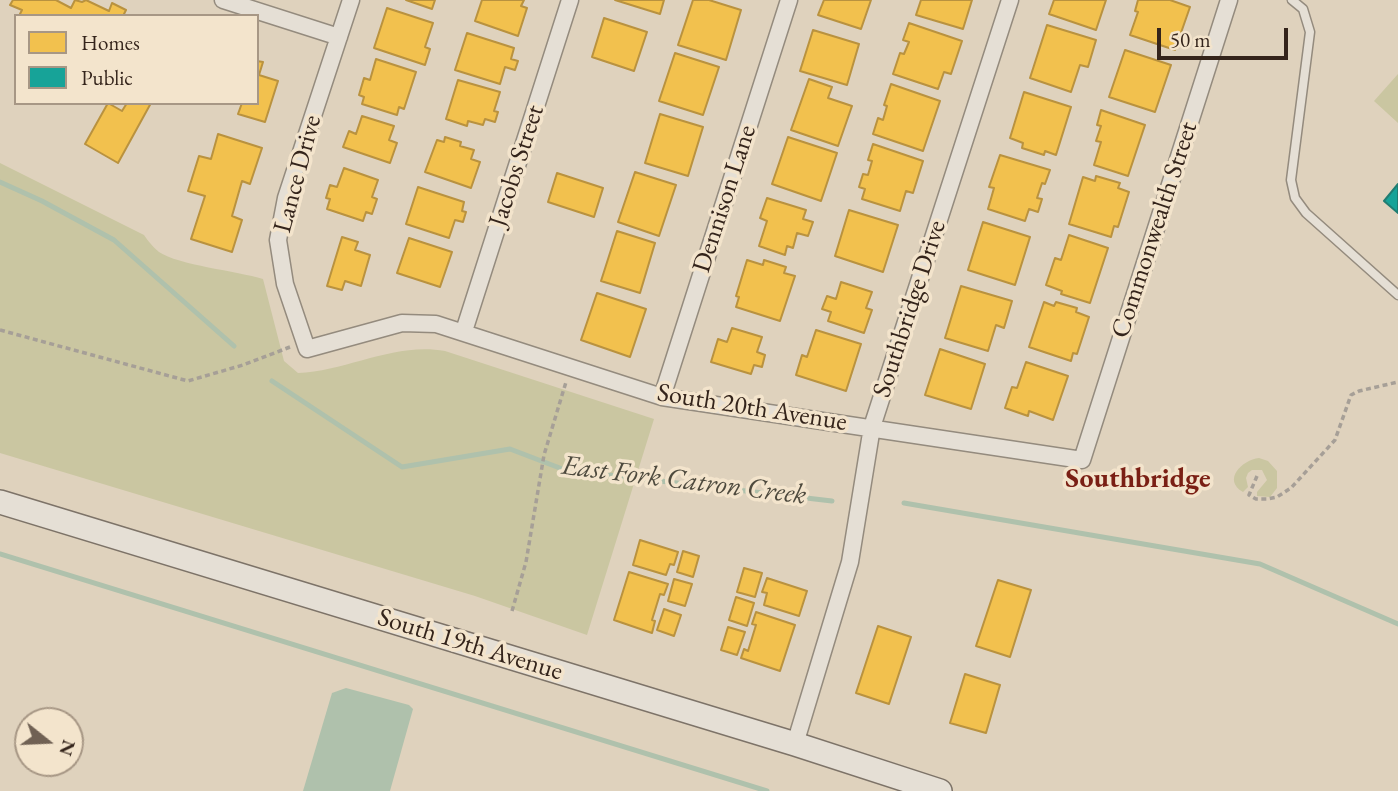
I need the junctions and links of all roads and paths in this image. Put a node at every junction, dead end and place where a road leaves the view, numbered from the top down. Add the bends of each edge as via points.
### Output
1 (223, 0) edge
2 (351, 0) edge
3 (570, 0) edge
4 (789, 0) edge
5 (1010, 0) edge
6 (1228, 0) edge
7 (1292, 0) edge
8 (339, 37) junction
9 (1398, 295) edge
10 (0, 330) edge
11 (464, 331) junction
12 (306, 345) junction
13 (571, 367) junction
14 (1398, 382) edge
15 (662, 397) junction
16 (872, 427) junction
17 (1082, 460) joint
18 (1257, 476) dead end
19 (0, 502) edge
20 (512, 611) dead end
21 (795, 744) junction
22 (940, 791) edge

1 - 8 street
2 - 8 street, Lance Drive
3 - 11 street, Jacobs Street
4 - 15 street, Dennison Lane
5 - 16 street, Southbridge Drive
6 - 17 street, Commonwealth Street
7 - 9 lane via 1303,9 1310,32 1291,180 1295,198
8 - 12 street, Lance Drive via 286,198 278,240 285,284
10 - 12 path via 187,381
11 - 12 street, South 20th Avenue via 402,323
11 - 13 street, South 20th Avenue
13 - 15 street, South 20th Avenue
13 - 20 path via 544,455 526,562
14 - 18 path via 1351,395 1335,440 1291,488 1277,497 1256,499 1249,495
15 - 16 street, South 20th Avenue
16 - 17 street, South 20th Avenue
16 - 21 street, Southbridge Drive via 850,562
19 - 21 main road, South 19th Avenue
21 - 22 main road, South 19th Avenue

